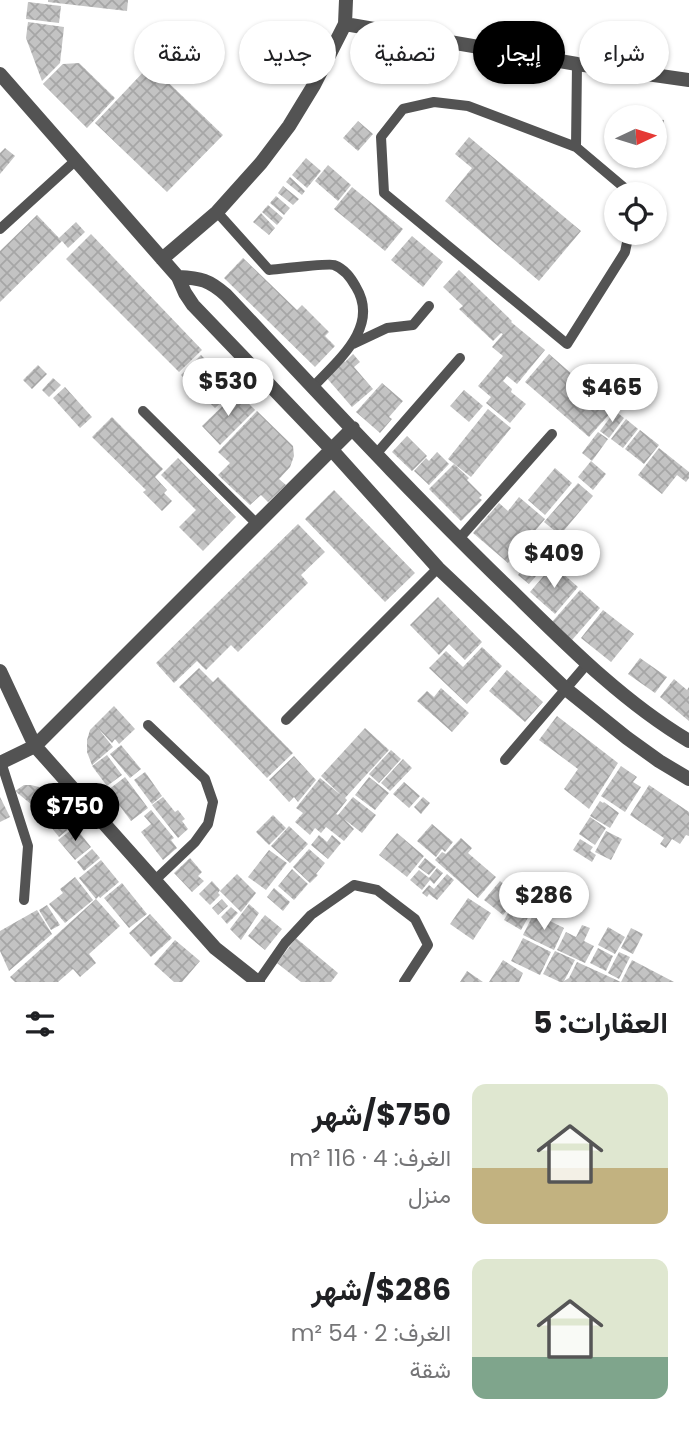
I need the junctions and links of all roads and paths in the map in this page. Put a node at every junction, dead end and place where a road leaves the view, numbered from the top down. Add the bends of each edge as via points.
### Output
1 (346, 0) edge
2 (345, 24) junction
3 (577, 64) junction
4 (0, 74) edge
5 (689, 80) edge
6 (576, 147) junction
7 (75, 161) junction
8 (618, 182) edge
9 (217, 212) junction
10 (0, 229) edge
11 (626, 245) edge
12 (162, 259) junction
13 (178, 277) junction
14 (429, 306) dead end
15 (353, 344) junction
16 (460, 358) dead end
17 (313, 387) junction
18 (143, 411) dead end
19 (352, 428) junction
20 (552, 434) dead end
21 (331, 449) junction
22 (377, 453) junction
23 (256, 523) junction
24 (458, 540) junction
25 (438, 568) junction
26 (587, 664) junction
27 (0, 671) edge
28 (566, 689) junction
29 (286, 720) dead end
30 (148, 725) dead end
31 (689, 741) edge
32 (35, 746) junction
33 (505, 760) dead end
34 (1, 763) edge
35 (689, 779) edge
36 (155, 880) junction
37 (24, 900) dead end
38 (258, 982) edge
39 (404, 982) edge

1 - 2 street
2 - 3 street
2 - 9 street via 289,126
3 - 5 street
3 - 6 lane
4 - 7 street
6 - 8 lane
6 - 11 lane via 468,106 434,102 403,109 381,137 384,193 567,344
7 - 10 lane
7 - 12 street
9 - 12 street
9 - 15 lane via 269,270 332,264 349,274 363,298 363,324
12 - 13 street
13 - 17 street via 213,283
13 - 21 street via 193,305
14 - 15 lane via 413,325 387,328
15 - 17 lane
16 - 22 lane
17 - 19 street
18 - 23 lane
19 - 21 street
19 - 22 street
20 - 24 lane
21 - 23 street
21 - 25 street
22 - 24 street
23 - 32 street
24 - 26 street
25 - 28 street
25 - 29 lane
26 - 28 lane
26 - 31 street
27 - 32 street
28 - 33 lane
28 - 35 street via 627,738
30 - 36 lane via 205,779 213,802 208,824 195,842
32 - 34 street
32 - 36 street
34 - 37 lane via 28,846
36 - 38 street via 215,948
38 - 39 lane via 312,915 354,885 377,890 415,919 428,945

